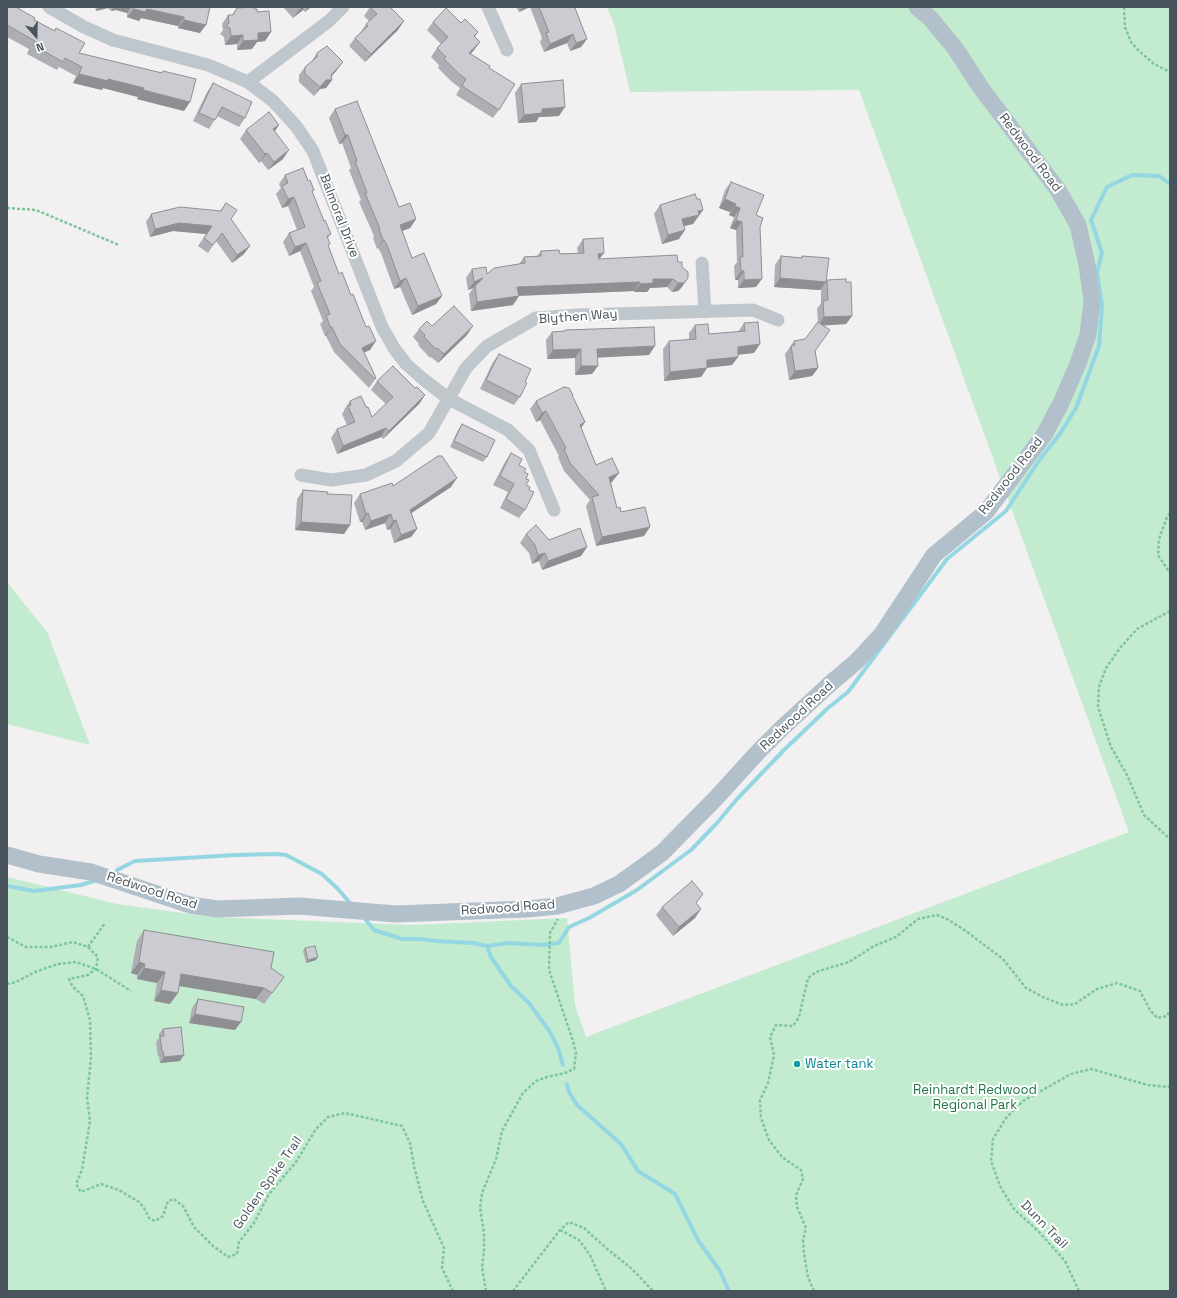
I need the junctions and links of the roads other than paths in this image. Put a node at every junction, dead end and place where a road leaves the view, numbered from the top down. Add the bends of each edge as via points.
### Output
1 (49, 7) edge
2 (343, 7) edge
3 (488, 7) edge
4 (917, 7) edge
5 (507, 50) dead end
6 (248, 82) junction
7 (702, 263) dead end
8 (705, 312) junction
9 (778, 320) dead end
10 (449, 399) junction
11 (301, 475) dead end
12 (554, 510) dead end
13 (7, 855) edge

1 - 6 street, Balmoral Drive via 113,40 208,65
2 - 6 street via 329,21
3 - 5 street
4 - 13 main road, Redwood Road via 930,18 954,48 1058,190 1078,226 1092,300 1088,334 1061,403 1044,435 986,512 934,555 882,634 857,661 758,752 662,853 619,884 594,896 557,906 396,914 299,906 218,909 190,906 91,872 39,864
6 - 10 street, Balmoral Drive via 273,101 296,126 313,151 382,327 394,348 406,364
7 - 8 street
8 - 9 street, Blythen Way via 753,310
8 - 10 street, Blythen Way via 536,318 487,346 466,368
10 - 11 street, Blythen Way via 429,433 396,461 366,475 331,480
10 - 12 street, Balmoral Drive via 508,430 529,450

